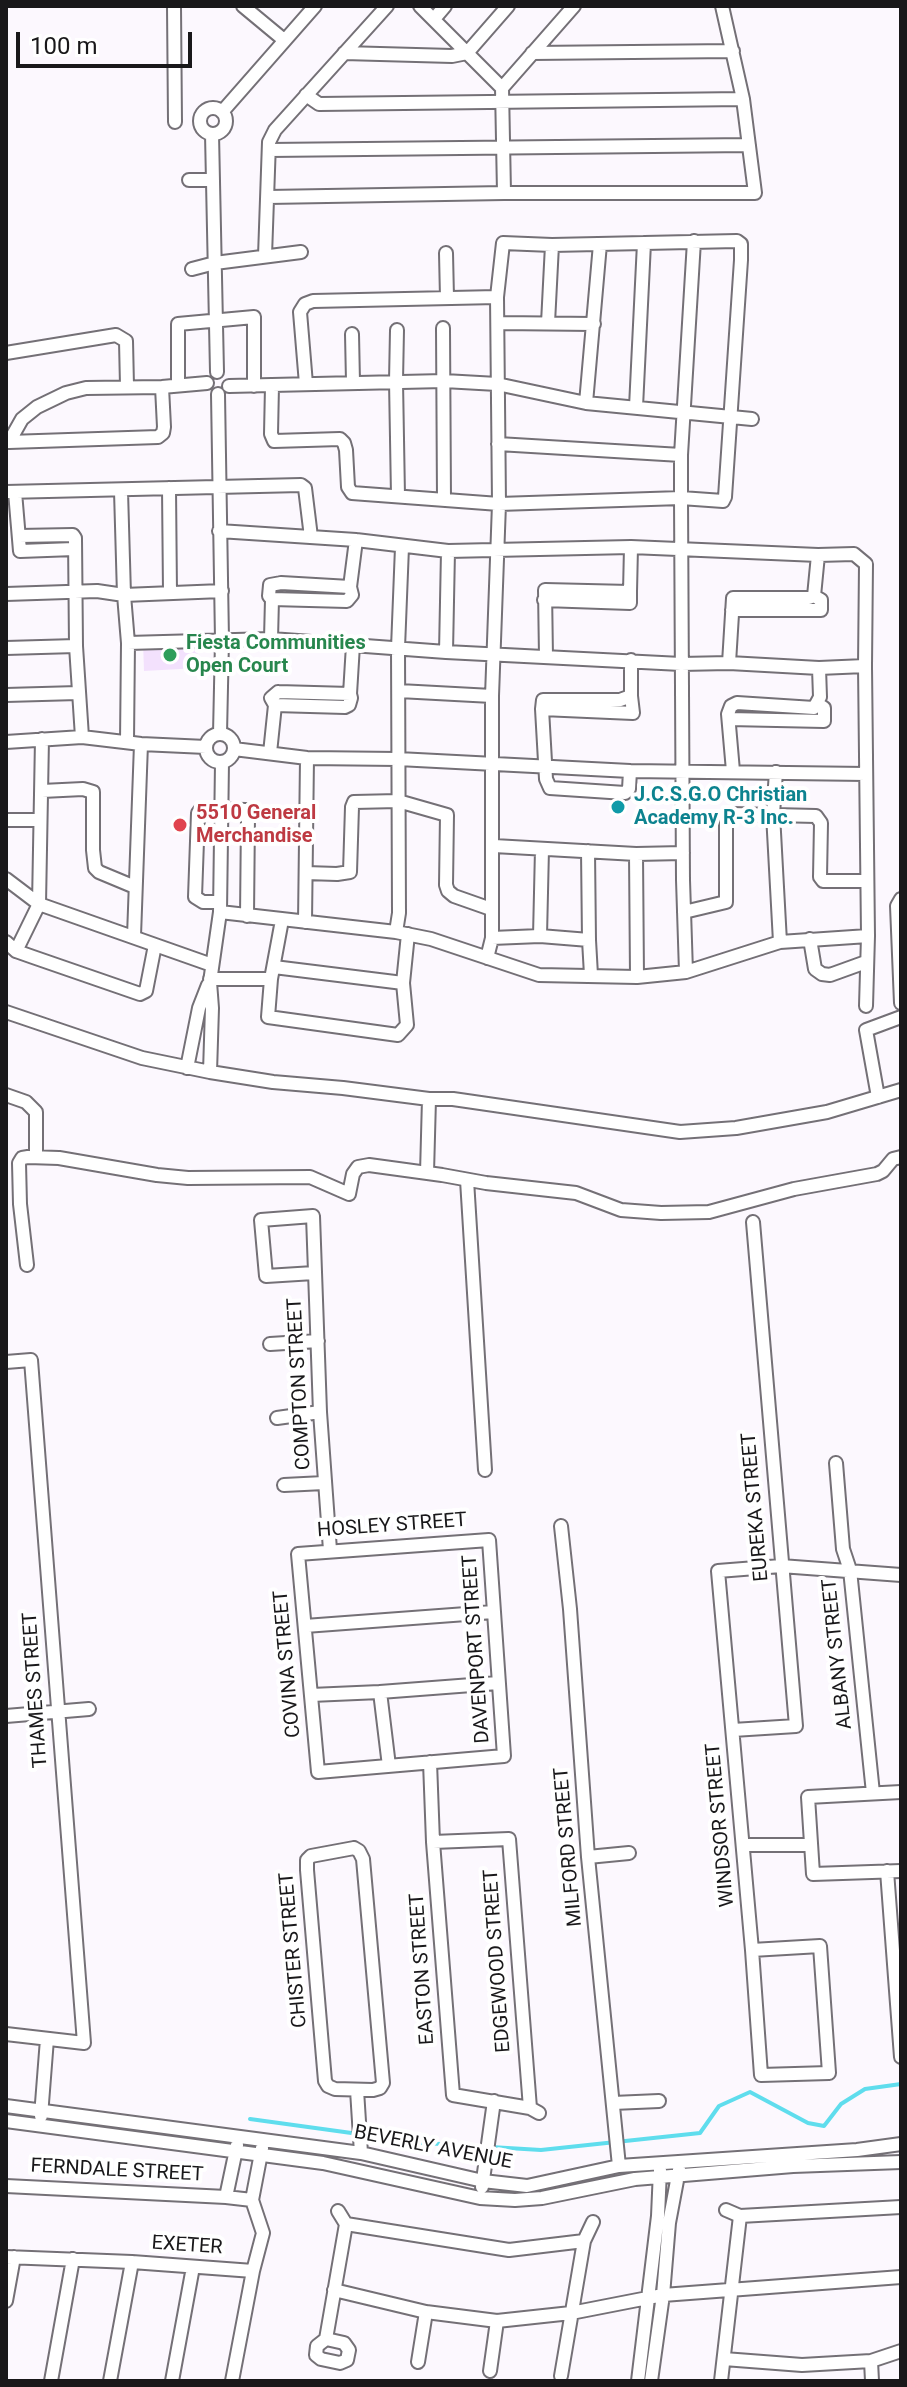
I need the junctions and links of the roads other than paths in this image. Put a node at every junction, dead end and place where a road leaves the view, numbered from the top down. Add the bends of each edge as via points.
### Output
1 (174, 6) edge
2 (243, 6) edge
3 (315, 6) edge
4 (387, 6) edge
5 (420, 6) edge
6 (445, 6) edge
7 (508, 6) edge
8 (574, 6) edge
9 (722, 6) edge
10 (434, 19) junction
11 (284, 40) junction
12 (733, 51) junction
13 (344, 53) junction
14 (467, 53) junction
15 (532, 53) junction
16 (306, 95) junction
17 (502, 95) junction
18 (743, 99) junction
19 (222, 112) junction
20 (187, 121) junction
21 (212, 134) junction
22 (749, 145) junction
23 (504, 148) junction
24 (269, 150) junction
25 (189, 180) dead end
26 (213, 180) junction
27 (504, 193) junction
28 (268, 197) junction
29 (694, 241) junction
30 (644, 243) junction
31 (600, 244) junction
32 (552, 245) junction
33 (301, 252) dead end
34 (446, 253) dead end
35 (265, 256) junction
36 (215, 263) junction
37 (192, 269) dead end
38 (497, 297) junction
39 (447, 298) junction
40 (217, 321) junction
41 (499, 323) junction
42 (548, 323) junction
43 (594, 324) junction
44 (443, 328) dead end
45 (397, 330) dead end
46 (352, 334) dead end
47 (6, 353) edge
48 (217, 372) junction
49 (396, 381) junction
50 (444, 381) junction
51 (353, 382) junction
52 (207, 383) junction
53 (306, 384) junction
54 (497, 384) junction
55 (178, 385) junction
56 (127, 386) junction
57 (254, 386) junction
58 (272, 386) junction
59 (162, 387) junction
60 (224, 390) junction
61 (586, 403) junction
62 (636, 407) junction
63 (683, 412) junction
64 (731, 418) junction
65 (752, 419) dead end
66 (8, 442) edge
67 (498, 444) junction
68 (681, 455) junction
69 (218, 486) junction
70 (169, 488) junction
71 (121, 491) junction
72 (11, 492) edge
73 (398, 496) junction
74 (681, 498) junction
75 (444, 500) junction
76 (499, 504) junction
77 (219, 531) junction
78 (19, 536) junction
79 (311, 537) junction
80 (356, 540) junction
81 (402, 547) junction
82 (631, 547) junction
83 (74, 549) junction
84 (680, 549) junction
85 (448, 551) junction
86 (496, 551) junction
87 (818, 555) junction
88 (222, 591) junction
89 (74, 592) junction
90 (170, 593) junction
91 (6, 594) edge
92 (124, 595) junction
93 (271, 639) junction
94 (222, 640) junction
95 (128, 643) junction
96 (353, 645) junction
97 (76, 646) junction
98 (6, 648) edge
99 (398, 648) junction
100 (446, 652) junction
101 (495, 655) junction
102 (546, 657) junction
103 (631, 660) junction
104 (729, 663) junction
105 (681, 664) junction
106 (865, 666) junction
107 (819, 668) junction
108 (399, 691) junction
109 (78, 693) junction
110 (6, 695) edge
111 (492, 696) junction
112 (220, 734) junction
113 (82, 737) junction
114 (42, 739) junction
115 (6, 742) edge
116 (134, 743) junction
117 (206, 747) junction
118 (234, 749) junction
119 (270, 753) junction
120 (307, 758) junction
121 (398, 759) junction
122 (222, 762) junction
123 (492, 763) junction
124 (546, 766) junction
125 (630, 771) junction
126 (683, 771) junction
127 (733, 771) junction
128 (776, 772) junction
129 (866, 774) junction
130 (42, 791) junction
131 (398, 801) junction
132 (222, 810) junction
133 (773, 814) junction
134 (6, 820) edge
135 (40, 820) junction
136 (494, 846) junction
137 (542, 849) junction
138 (588, 851) junction
139 (683, 853) junction
140 (636, 854) junction
141 (306, 873) junction
142 (6, 879) edge
143 (867, 881) junction
144 (135, 887) junction
145 (901, 899) edge
146 (39, 904) junction
147 (220, 907) junction
148 (491, 909) junction
149 (684, 912) junction
150 (247, 916) junction
151 (282, 920) junction
152 (305, 922) junction
153 (402, 933) junction
154 (134, 936) junction
155 (540, 936) junction
156 (868, 936) junction
157 (492, 938) junction
158 (810, 939) junction
159 (589, 940) junction
160 (780, 942) junction
161 (155, 945) junction
162 (11, 946) edge
163 (487, 958) junction
164 (866, 962) junction
165 (212, 965) junction
166 (686, 972) junction
167 (272, 973) junction
168 (591, 975) junction
169 (637, 977) junction
170 (210, 980) junction
171 (403, 983) junction
172 (901, 1003) edge
173 (866, 1006) dead end
174 (6, 1012) edge
175 (901, 1017) edge
176 (187, 1068) junction
177 (210, 1072) junction
178 (901, 1090) edge
179 (6, 1095) edge
180 (878, 1097) junction
181 (429, 1099) junction
182 (36, 1156) junction
183 (901, 1157) edge
184 (427, 1173) junction
185 (467, 1180) junction
186 (753, 1222) dead end
187 (27, 1265) dead end
188 (314, 1273) junction
189 (318, 1341) junction
190 (270, 1344) dead end
191 (6, 1362) edge
192 (320, 1412) junction
193 (277, 1418) dead end
194 (836, 1463) dead end
195 (485, 1470) dead end
196 (324, 1483) junction
197 (284, 1485) dead end
198 (561, 1526) dead end
199 (489, 1540) joint
200 (330, 1550) junction
201 (298, 1554) joint
202 (781, 1566) junction
203 (850, 1570) junction
204 (901, 1575) edge
205 (493, 1612) junction
206 (305, 1626) junction
207 (498, 1683) junction
208 (380, 1692) junction
209 (311, 1695) junction
210 (89, 1709) dead end
211 (57, 1712) junction
212 (6, 1716) edge
213 (733, 1730) junction
214 (430, 1762) junction
215 (389, 1766) junction
216 (901, 1792) edge
217 (873, 1793) junction
218 (433, 1842) junction
219 (743, 1845) junction
220 (810, 1845) junction
221 (629, 1853) dead end
222 (588, 1857) junction
223 (887, 1871) junction
224 (901, 1871) edge
225 (752, 1950) junction
226 (6, 2034) edge
227 (47, 2039) junction
228 (901, 2057) edge
229 (357, 2090) junction
230 (494, 2101) junction
231 (659, 2101) dead end
232 (613, 2103) junction
233 (6, 2106) edge
234 (41, 2109) junction
235 (534, 2110) joint
236 (6, 2121) edge
237 (41, 2125) junction
238 (263, 2141) junction
239 (238, 2144) junction
240 (901, 2144) edge
241 (361, 2148) junction
242 (260, 2154) junction
243 (660, 2162) junction
244 (901, 2162) edge
245 (619, 2166) junction
246 (680, 2169) junction
247 (659, 2177) junction
248 (483, 2181) junction
249 (6, 2186) edge
250 (226, 2197) junction
251 (480, 2198) junction
252 (252, 2200) junction
253 (901, 2207) edge
254 (726, 2210) dead end
255 (338, 2211) dead end
256 (740, 2216) junction
257 (593, 2222) dead end
258 (346, 2224) junction
259 (584, 2241) junction
260 (10, 2257) edge
261 (73, 2259) junction
262 (132, 2262) junction
263 (193, 2267) junction
264 (253, 2271) junction
265 (901, 2277) edge
266 (732, 2289) junction
267 (334, 2290) junction
268 (663, 2295) junction
269 (647, 2300) junction
270 (6, 2301) edge
271 (426, 2312) junction
272 (571, 2313) junction
273 (497, 2321) junction
274 (326, 2339) dead end
275 (901, 2351) edge
276 (724, 2359) junction
277 (871, 2361) junction
278 (418, 2362) dead end
279 (802, 2365) junction
280 (490, 2371) dead end
281 (561, 2376) dead end
282 (51, 2381) edge
283 (110, 2381) edge
284 (172, 2381) edge
285 (232, 2381) edge
286 (638, 2381) edge
287 (651, 2381) edge
288 (721, 2381) edge
289 (803, 2381) edge
290 (872, 2381) edge

1 - 20 street
2 - 11 street
3 - 11 street
4 - 13 street
5 - 10 street
6 - 10 street
7 - 14 street
8 - 15 street
9 - 12 street
10 - 14 street
11 - 19 street
12 - 15 street
12 - 18 street
13 - 14 street
13 - 16 street
14 - 17 street
15 - 17 street
16 - 17 street via 319,104
16 - 24 street via 275,130
17 - 18 street
17 - 23 street
18 - 22 street
19 - 20 street via 210,108
19 - 21 street via 226,124
20 - 21 street
21 - 26 street
22 - 23 street
22 - 27 street via 755,193
23 - 24 street
23 - 27 street
24 - 28 street
25 - 26 street
26 - 36 street
27 - 28 street
28 - 35 street
29 - 30 street
29 - 63 street
29 - 64 street via 741,244
30 - 31 street
30 - 62 street
31 - 32 street
31 - 43 street
32 - 38 street via 503,243
32 - 42 street
33 - 35 street
34 - 39 street
35 - 36 street
36 - 37 street
36 - 40 street
38 - 39 street
38 - 41 street
39 - 53 street via 305,304 300,312
40 - 48 street
40 - 55 street via 173,325
40 - 57 street via 254,317
41 - 42 street
41 - 54 street
42 - 43 street
43 - 61 street
44 - 50 street
45 - 49 street
46 - 51 street
47 - 56 street via 116,335 126,341
48 - 52 street
48 - 60 street via 228,377
49 - 50 street
49 - 51 street
49 - 73 street
50 - 54 street
50 - 75 street
51 - 53 street
52 - 55 street
52 - 60 street via 209,390
53 - 58 street
54 - 61 street
54 - 67 street
55 - 59 street
56 - 59 street
56 - 66 street via 86,388 52,399 22,419
57 - 58 street
57 - 60 street
58 - 73 street via 274,441 340,439 352,493
59 - 66 street via 164,427 158,437
60 - 69 street
61 - 62 street
62 - 63 street
63 - 64 street
63 - 68 street
64 - 65 street
64 - 74 street via 723,501
67 - 68 street
67 - 76 street
68 - 74 street
69 - 70 street
69 - 77 street
69 - 79 street via 301,485
70 - 71 street
70 - 90 street
71 - 72 street
71 - 92 street
72 - 78 street
73 - 75 street
74 - 76 street
74 - 84 street
75 - 76 street
76 - 86 street
77 - 79 street
77 - 88 street
78 - 83 street via 73,535
78 - 83 street via 20,551
79 - 80 street
80 - 81 street
80 - 93 street via 350,587 273,584 268,589
81 - 85 street
81 - 99 street
82 - 84 street
82 - 86 street
82 - 102 street via 630,603 545,590
83 - 89 street
84 - 87 street
84 - 105 street
85 - 86 street
85 - 100 street
86 - 101 street
87 - 104 street via 814,596 733,598
87 - 106 street via 854,554 866,564
88 - 90 street
88 - 94 street
89 - 91 street
89 - 92 street
89 - 97 street
90 - 92 street
92 - 95 street
93 - 94 street
93 - 96 street
94 - 95 street
94 - 112 street
95 - 116 street
96 - 99 street
96 - 119 street via 350,703 275,705
97 - 98 street
97 - 109 street
99 - 100 street
99 - 108 street
100 - 101 street
101 - 102 street
101 - 111 street
102 - 103 street
103 - 105 street
103 - 124 street via 631,696 543,700
104 - 105 street
104 - 107 street
105 - 126 street
106 - 107 street
106 - 129 street
107 - 127 street via 820,697 814,708 731,706
108 - 111 street
108 - 121 street
109 - 110 street
109 - 113 street
111 - 123 street
112 - 117 street
112 - 118 street via 229,737
113 - 114 street
113 - 116 street
114 - 115 street
114 - 130 street
116 - 117 street
116 - 144 street
117 - 122 street via 211,758
118 - 119 street
118 - 122 street
119 - 120 street
120 - 121 street
120 - 141 street
121 - 123 street
121 - 131 street
122 - 132 street
123 - 124 street
123 - 136 street
124 - 125 street
124 - 125 street via 550,788 625,793
125 - 126 street
126 - 127 street
126 - 139 street
127 - 128 street
128 - 129 street
128 - 133 street
129 - 143 street
130 - 135 street
130 - 144 street via 93,792 95,868
131 - 141 street via 354,802 350,872
131 - 148 street via 447,815 448,891
131 - 153 street
132 - 147 street
132 - 147 street via 198,813 195,897
132 - 150 street via 242,809 248,816
133 - 143 street via 816,816 821,823 823,881
133 - 149 street via 727,815 726,902
133 - 160 street
134 - 135 street
135 - 146 street
136 - 137 street
136 - 148 street
137 - 138 street
137 - 155 street
138 - 140 street
138 - 159 street
139 - 140 street
139 - 149 street
140 - 169 street
141 - 152 street
142 - 146 street
143 - 156 street
144 - 154 street
145 - 172 street
146 - 154 street
146 - 162 street
147 - 150 street
147 - 165 street
148 - 157 street
149 - 166 street
150 - 151 street
151 - 152 street
151 - 167 street
152 - 153 street
153 - 163 street
153 - 171 street
154 - 161 street
155 - 157 street
155 - 159 street
156 - 158 street
156 - 164 street
157 - 163 street
158 - 160 street
158 - 164 street via 815,969 822,974
159 - 168 street
160 - 166 street
161 - 162 street via 146,991 140,994
161 - 165 street
163 - 168 street via 539,975
164 - 173 street
165 - 170 street
166 - 169 street
167 - 170 street
167 - 171 street
167 - 171 street via 268,1017 398,1035 407,1025
168 - 169 street
170 - 176 street
170 - 177 street
174 - 176 street
175 - 180 street via 866,1030
176 - 177 street
177 - 181 street
178 - 180 street
179 - 182 street via 36,1112
180 - 181 street via 827,1112 680,1132
181 - 184 street
182 - 184 street via 188,1178 310,1177 349,1194 358,1167
182 - 187 street via 19,1163
183 - 185 street via 877,1174 709,1212 621,1210 576,1193
184 - 185 street
185 - 195 street
186 - 202 street, EUREKA STREET
188 - 188 street, COMPTON STREET via 313,1216 261,1220 266,1276
188 - 189 street, COMPTON STREET
189 - 190 street
189 - 192 street, COMPTON STREET
191 - 211 street, THAMES STREET via 31,1360
192 - 193 street
192 - 196 street, COMPTON STREET
194 - 203 street, ALBANY STREET via 843,1549
196 - 197 street
196 - 200 street, COMPTON STREET
198 - 222 street, MILFORD STREET
199 - 200 street, HOSLEY STREET
199 - 205 street, DAVENPORT STREET
200 - 201 street, HOSLEY STREET
201 - 206 street, COVINA STREET
202 - 203 street
202 - 213 street, WINDSOR STREET via 718,1571
202 - 213 street, EUREKA STREET via 796,1726
203 - 204 street
203 - 217 street, ALBANY STREET
205 - 206 street
205 - 207 street, DAVENPORT STREET
206 - 209 street, COVINA STREET
207 - 208 street
207 - 214 street, DAVENPORT STREET via 504,1756
208 - 209 street
208 - 215 street
209 - 215 street, COVINA STREET via 318,1772
210 - 211 street
211 - 212 street
211 - 227 street, THAMES STREET via 84,2043
213 - 219 street, WINDSOR STREET
214 - 215 street
214 - 218 street, EASTON STREET
216 - 217 street
217 - 220 street via 808,1797
218 - 230 street, EASTON STREET via 450,2096
218 - 235 street, EDGEWOOD STREET via 509,1839
219 - 220 street
219 - 225 street, WINDSOR STREET
220 - 223 street via 813,1874
221 - 222 street
222 - 232 street, MILFORD STREET
223 - 224 street
223 - 228 street
225 - 225 street, WINDSOR STREET via 820,1946 829,2073 761,2075
226 - 227 street
227 - 234 street
229 - 229 street, CHISTER STREET via 377,2089 383,2083 363,1859 354,1848 311,1856 307,1865 325,2081 335,2089
229 - 241 street
230 - 235 street, EASTON STREET
230 - 248 street
231 - 232 street
232 - 245 street, MILFORD STREET
233 - 234 street, BEVERLY AVENUE
234 - 237 street
234 - 239 street, BEVERLY AVENUE
236 - 237 street, BEVERLY AVENUE
237 - 239 street, BEVERLY AVENUE
238 - 239 street, BEVERLY AVENUE
238 - 241 street, BEVERLY AVENUE
238 - 242 street
239 - 242 street, BEVERLY AVENUE
239 - 250 street, FERNDALE STREET
240 - 246 street, BEVERLY AVENUE via 724,2157
241 - 248 street, BEVERLY AVENUE
242 - 251 street, BEVERLY AVENUE
242 - 252 street
243 - 245 street, BEVERLY AVENUE
243 - 246 street, BEVERLY AVENUE
243 - 247 street
244 - 246 street, BEVERLY AVENUE
245 - 248 street, BEVERLY AVENUE via 527,2186
246 - 247 street, BEVERLY AVENUE
246 - 268 street
247 - 251 street, BEVERLY AVENUE via 542,2198
247 - 269 street
248 - 251 street
249 - 250 street, FERNDALE STREET
250 - 252 street, FERNDALE STREET
252 - 264 street via 263,2233
253 - 256 street
254 - 256 street
255 - 258 street
256 - 266 street
257 - 259 street
258 - 259 street via 509,2250
258 - 267 street
259 - 272 street
260 - 261 street, EXETER
260 - 270 street
261 - 262 street, EXETER
261 - 282 street
262 - 263 street, EXETER
262 - 283 street
263 - 264 street, EXETER
263 - 284 street
264 - 285 street
265 - 266 street
266 - 268 street
266 - 276 street
267 - 271 street
267 - 274 street
268 - 269 street
268 - 287 street
269 - 272 street
269 - 286 street
271 - 273 street
271 - 278 street
272 - 273 street
272 - 281 street
273 - 280 street
275 - 277 street
276 - 279 street
276 - 288 street
277 - 279 street
277 - 290 street
279 - 289 street

